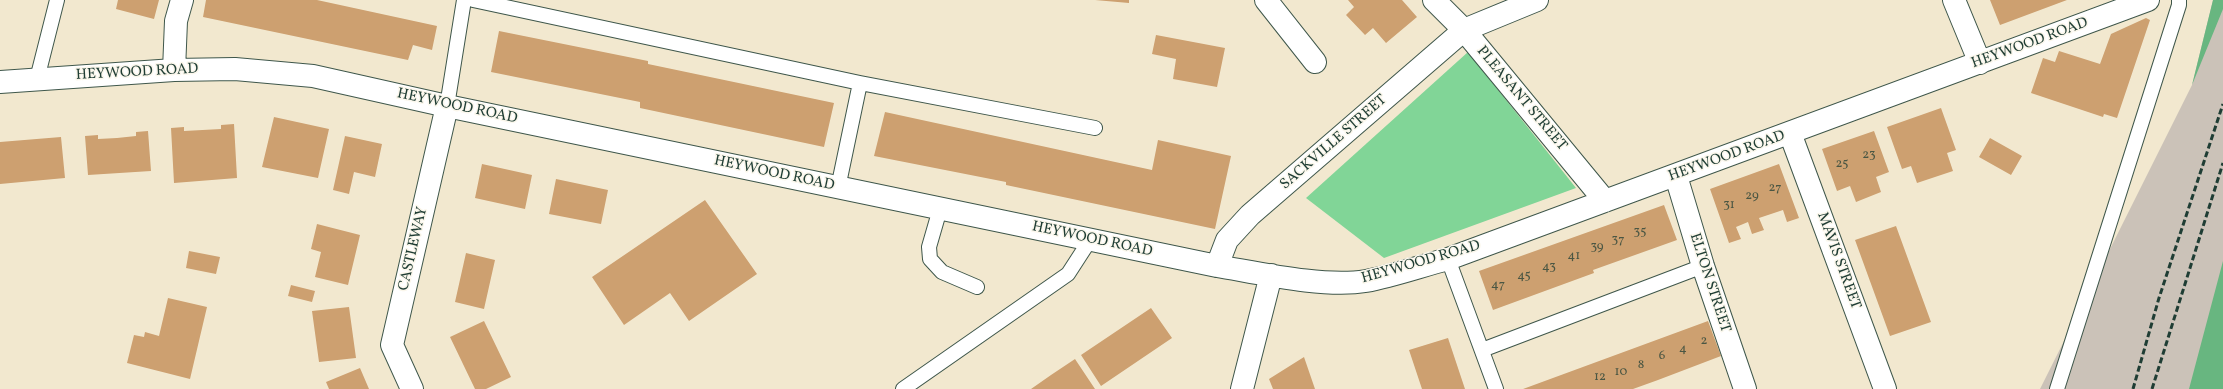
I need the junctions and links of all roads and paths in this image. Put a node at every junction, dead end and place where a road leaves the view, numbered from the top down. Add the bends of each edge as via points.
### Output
1 (57, 0) edge
2 (182, 0) edge
3 (464, 0) edge
4 (473, 0) edge
5 (1266, 0) edge
6 (1434, 0) edge
7 (1537, 0) edge
8 (1954, 0) edge
9 (2148, 0) edge
10 (2179, 0) edge
11 (1464, 30) junction
12 (1315, 62) dead end
13 (1980, 63) junction
14 (174, 70) junction
15 (37, 78) junction
16 (0, 82) edge
17 (860, 83) junction
18 (447, 106) junction
19 (1095, 128) dead end
20 (1790, 133) junction
21 (1676, 176) junction
22 (838, 188) junction
23 (1606, 201) junction
24 (940, 209) junction
25 (1090, 240) junction
26 (1448, 259) junction
27 (1217, 266) junction
28 (1703, 266) junction
29 (1271, 276) junction
30 (977, 287) dead end
31 (1482, 350) junction
32 (412, 389) edge
33 (903, 389) edge
34 (1242, 389) edge
35 (1496, 389) edge
36 (1745, 389) edge
37 (1885, 389) edge
38 (2057, 389) edge

1 - 15 lane
2 - 14 street via 176,21
3 - 18 lane
4 - 17 lane
5 - 12 street
6 - 11 street, PLEASANT STREET
7 - 11 street, SACKVILLE STREET
8 - 13 street
9 - 13 street, HEYWOOD ROAD
10 - 38 lane via 2180,5
11 - 23 street, PLEASANT STREET
11 - 27 street, SACKVILLE STREET via 1250,215 1228,240
13 - 20 street, HEYWOOD ROAD
14 - 15 street, HEYWOOD ROAD
14 - 18 street, HEYWOOD ROAD via 235,69 313,76
15 - 16 street, HEYWOOD ROAD
17 - 19 lane
17 - 22 lane
18 - 22 street, HEYWOOD ROAD
18 - 32 street, CASTLEWAY via 392,345
20 - 21 street, HEYWOOD ROAD
20 - 37 street, MAVIS STREET
21 - 23 street, HEYWOOD ROAD
21 - 28 street, ELTON STREET
22 - 24 street, HEYWOOD ROAD
23 - 26 street, HEYWOOD ROAD
24 - 25 street, HEYWOOD ROAD
24 - 30 lane via 929,247 930,259 942,272
25 - 27 street, HEYWOOD ROAD
25 - 33 lane via 1068,274
26 - 29 street, HEYWOOD ROAD via 1365,281 1335,282
26 - 31 lane
27 - 29 street, HEYWOOD ROAD
28 - 31 lane
28 - 36 street, ELTON STREET
29 - 34 street
31 - 35 lane

